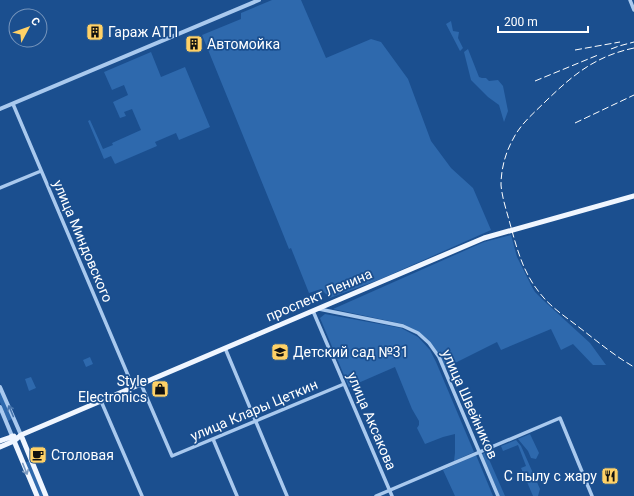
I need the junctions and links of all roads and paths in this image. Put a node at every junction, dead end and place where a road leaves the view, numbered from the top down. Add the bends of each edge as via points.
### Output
1 (259, 0) edge
2 (630, 0) edge
3 (634, 10) edge
4 (13, 104) junction
5 (0, 109) edge
6 (41, 171) junction
7 (0, 188) edge
8 (634, 196) edge
9 (316, 310) junction
10 (225, 348) junction
11 (141, 384) junction
12 (344, 384) junction
13 (0, 387) edge
14 (133, 387) junction
15 (101, 401) junction
16 (0, 407) edge
17 (256, 421) junction
18 (21, 435) junction
19 (13, 438) junction
20 (214, 438) junction
21 (0, 441) edge
22 (0, 447) edge
23 (480, 452) junction
24 (390, 490) junction
25 (37, 496) edge
26 (46, 496) edge
27 (142, 496) edge
28 (237, 496) edge
29 (287, 496) edge
30 (376, 496) edge
31 (392, 496) edge
32 (498, 496) edge
33 (592, 496) edge

1 - 4 street
2 - 3 street
4 - 5 street
4 - 6 street, улица Миндовского
6 - 7 street
6 - 14 street, улица Миндовского
8 - 9 main road, проспект Ленина via 484,238
9 - 10 main road, проспект Ленина
9 - 12 street, улица Аксакова
9 - 23 street, улица Швейников via 403,326 418,333 439,357
10 - 11 main road, проспект Ленина
10 - 17 street
11 - 14 main road, проспект Ленина
11 - 20 street, улица Клары Цеткин via 172,456
12 - 17 street, улица Клары Цеткин
12 - 24 street, улица Аксакова
18 -> 13 street
14 - 15 main road, проспект Ленина
15 - 18 main road, проспект Ленина
15 - 27 street
16 - 19 street
17 - 20 street, улица Клары Цеткин
17 - 29 street
18 - 19 main road, проспект Ленина
18 - 26 main road
19 - 21 main road, проспект Ленина
19 - 22 main road, проспект Ленина
19 -> 25 main road
20 - 28 street
23 - 24 street
23 - 32 street, улица Швейников
23 - 33 street via 560,418
24 - 30 street
24 - 31 street, улица Аксакова

